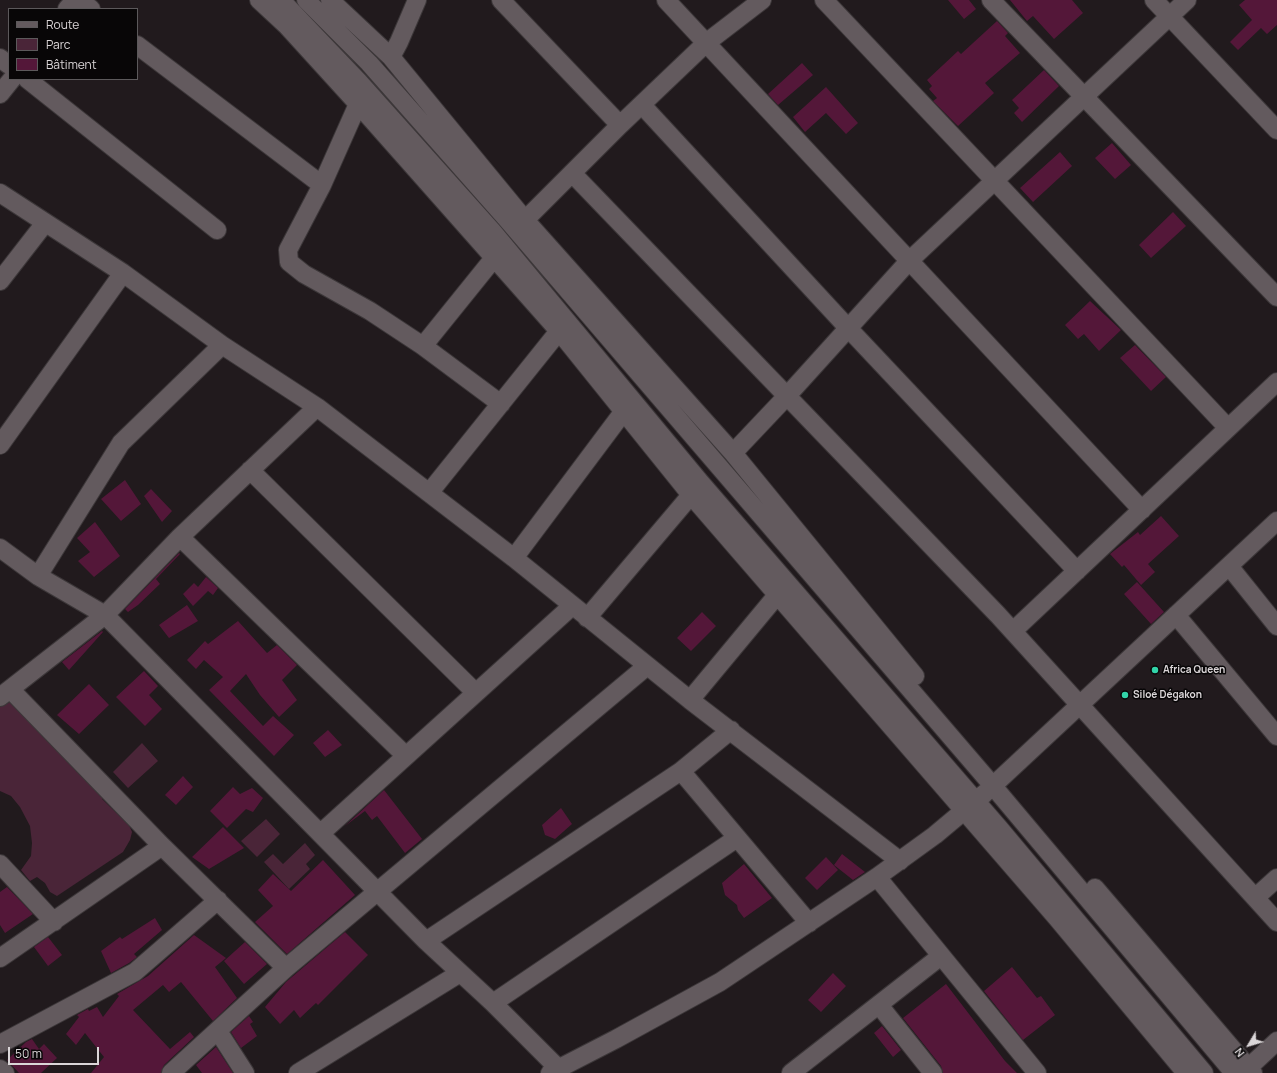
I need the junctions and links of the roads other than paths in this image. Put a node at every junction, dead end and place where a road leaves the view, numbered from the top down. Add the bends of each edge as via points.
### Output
1 (75, 0) edge
2 (80, 0) edge
3 (259, 0) edge
4 (281, 0) edge
5 (306, 0) edge
6 (330, 0) edge
7 (417, 0) edge
8 (501, 0) edge
9 (666, 0) edge
10 (762, 0) edge
11 (824, 0) edge
12 (991, 0) edge
13 (1154, 0) edge
14 (1187, 0) edge
15 (68, 8) edge
16 (90, 8) edge
17 (1170, 16) junction
18 (706, 43) junction
19 (138, 46) edge
20 (390, 57) junction
21 (0, 58) edge
22 (8, 64) edge
23 (11, 80) edge
24 (28, 80) edge
25 (0, 94) edge
26 (1085, 96) junction
27 (358, 104) junction
28 (642, 105) junction
29 (620, 125) junction
30 (1277, 130) edge
31 (572, 173) junction
32 (995, 180) junction
33 (322, 185) junction
34 (0, 193) edge
35 (525, 220) junction
36 (45, 223) junction
37 (217, 230) dead end
38 (494, 258) junction
39 (909, 261) junction
40 (123, 273) junction
41 (0, 281) edge
42 (1277, 297) edge
43 (848, 329) junction
44 (559, 331) junction
45 (222, 345) junction
46 (422, 346) junction
47 (1277, 382) edge
48 (786, 397) junction
49 (501, 404) junction
50 (317, 406) junction
51 (624, 412) junction
52 (1228, 428) junction
53 (0, 444) edge
54 (733, 453) junction
55 (250, 470) junction
56 (429, 493) junction
57 (691, 495) junction
58 (1142, 510) junction
59 (1277, 521) edge
60 (180, 537) junction
61 (0, 548) edge
62 (514, 558) junction
63 (1229, 566) junction
64 (1077, 570) junction
65 (38, 576) junction
66 (778, 594) junction
67 (572, 606) junction
68 (105, 615) junction
69 (1176, 615) junction
70 (587, 618) junction
71 (1277, 626) edge
72 (1013, 631) junction
73 (647, 666) junction
74 (5, 693) edge
75 (476, 693) junction
76 (690, 700) junction
77 (1080, 704) junction
78 (731, 730) junction
79 (1277, 736) edge
80 (406, 756) junction
81 (681, 771) junction
82 (997, 782) junction
83 (969, 806) junction
84 (321, 833) junction
85 (737, 838) junction
86 (162, 846) junction
87 (900, 861) junction
88 (0, 864) edge
89 (877, 877) junction
90 (1277, 878) edge
91 (378, 893) junction
92 (1256, 897) junction
93 (218, 900) junction
94 (54, 922) junction
95 (1277, 922) edge
96 (809, 923) junction
97 (426, 941) junction
98 (941, 956) junction
99 (0, 958) edge
100 (286, 968) junction
101 (460, 973) junction
102 (493, 1003) junction
103 (879, 1004) junction
104 (218, 1031) junction
105 (1277, 1041) edge
106 (0, 1044) edge
107 (0, 1069) edge
108 (554, 1071) edge
109 (797, 1071) edge
110 (1245, 1071) edge
111 (5, 1073) edge
112 (171, 1073) edge
113 (244, 1073) edge
114 (298, 1073) edge
115 (933, 1073) edge
116 (1037, 1073) edge
117 (1186, 1073) edge
118 (1204, 1073) edge

1 - 15 street
2 - 16 street
3 - 27 street via 288,26
4 - 83 street via 359,82 493,232 700,482 858,663
5 - 82 street via 369,64 510,223
6 - 20 street
7 - 20 street
8 - 29 street
9 - 18 street
10 - 18 street
11 - 32 street
12 - 26 street
13 - 17 street
14 - 17 street
17 - 26 street
17 - 30 street
18 - 28 street
18 - 39 street
19 - 33 street
20 - 35 street
21 - 22 street
23 - 25 street
24 - 37 street
26 - 32 street
26 - 42 street
27 - 33 street
27 - 38 street
28 - 29 street
28 - 43 street
29 - 31 street
31 - 35 street
31 - 48 street
32 - 39 street
32 - 52 street
33 - 46 street via 288,250 289,262 304,274 370,311
34 - 36 street
35 - 54 street
36 - 40 street
36 - 41 street
38 - 44 street
38 - 46 street
39 - 43 street
39 - 58 street
40 - 45 street
40 - 53 street
43 - 48 street
43 - 64 street
44 - 49 street
44 - 51 street
45 - 50 street
45 - 65 street via 121,443
46 - 49 street
47 - 52 street
48 - 54 street
48 - 72 street
49 - 56 street
50 - 55 street
50 - 56 street
51 - 57 street
51 - 62 street
52 - 58 street
54 - 82 street via 931,696
55 - 60 street
55 - 75 street
56 - 62 street
57 - 66 street
57 - 70 street
58 - 64 street
59 - 63 street
60 - 68 street
60 - 80 street
61 - 65 street
62 - 67 street
63 - 69 street
63 - 71 street
64 - 72 street
65 - 68 street
66 - 76 street
66 - 83 street
67 - 70 street
67 - 75 street
68 - 74 street
68 - 84 street
69 - 77 street
69 - 79 street
70 - 73 street
72 - 77 street
73 - 76 street
73 - 91 street
74 - 86 street
75 - 80 street
76 - 78 street
77 - 82 street
77 - 92 street
78 - 81 street
78 - 87 street
80 - 84 street
81 - 85 street
81 - 97 street
82 - 83 street
82 - 110 street
83 - 87 street
83 - 117 street via 1056,918
83 - 118 street
84 - 91 street
85 - 96 street
85 - 102 street
86 - 93 street
86 - 94 street
87 - 89 street
88 - 94 street
89 - 96 street
89 - 98 street
90 - 92 street
91 - 97 street
91 - 100 street
92 - 95 street
93 - 100 street
93 - 106 street via 135,972
94 - 99 street
96 - 108 street via 720,982
97 - 101 street
98 - 103 street
98 - 116 street
100 - 104 street
101 - 102 street
101 - 114 street
102 - 108 street
103 - 109 street
103 - 115 street
104 - 112 street
104 - 113 street
105 - 110 street
107 - 111 street

